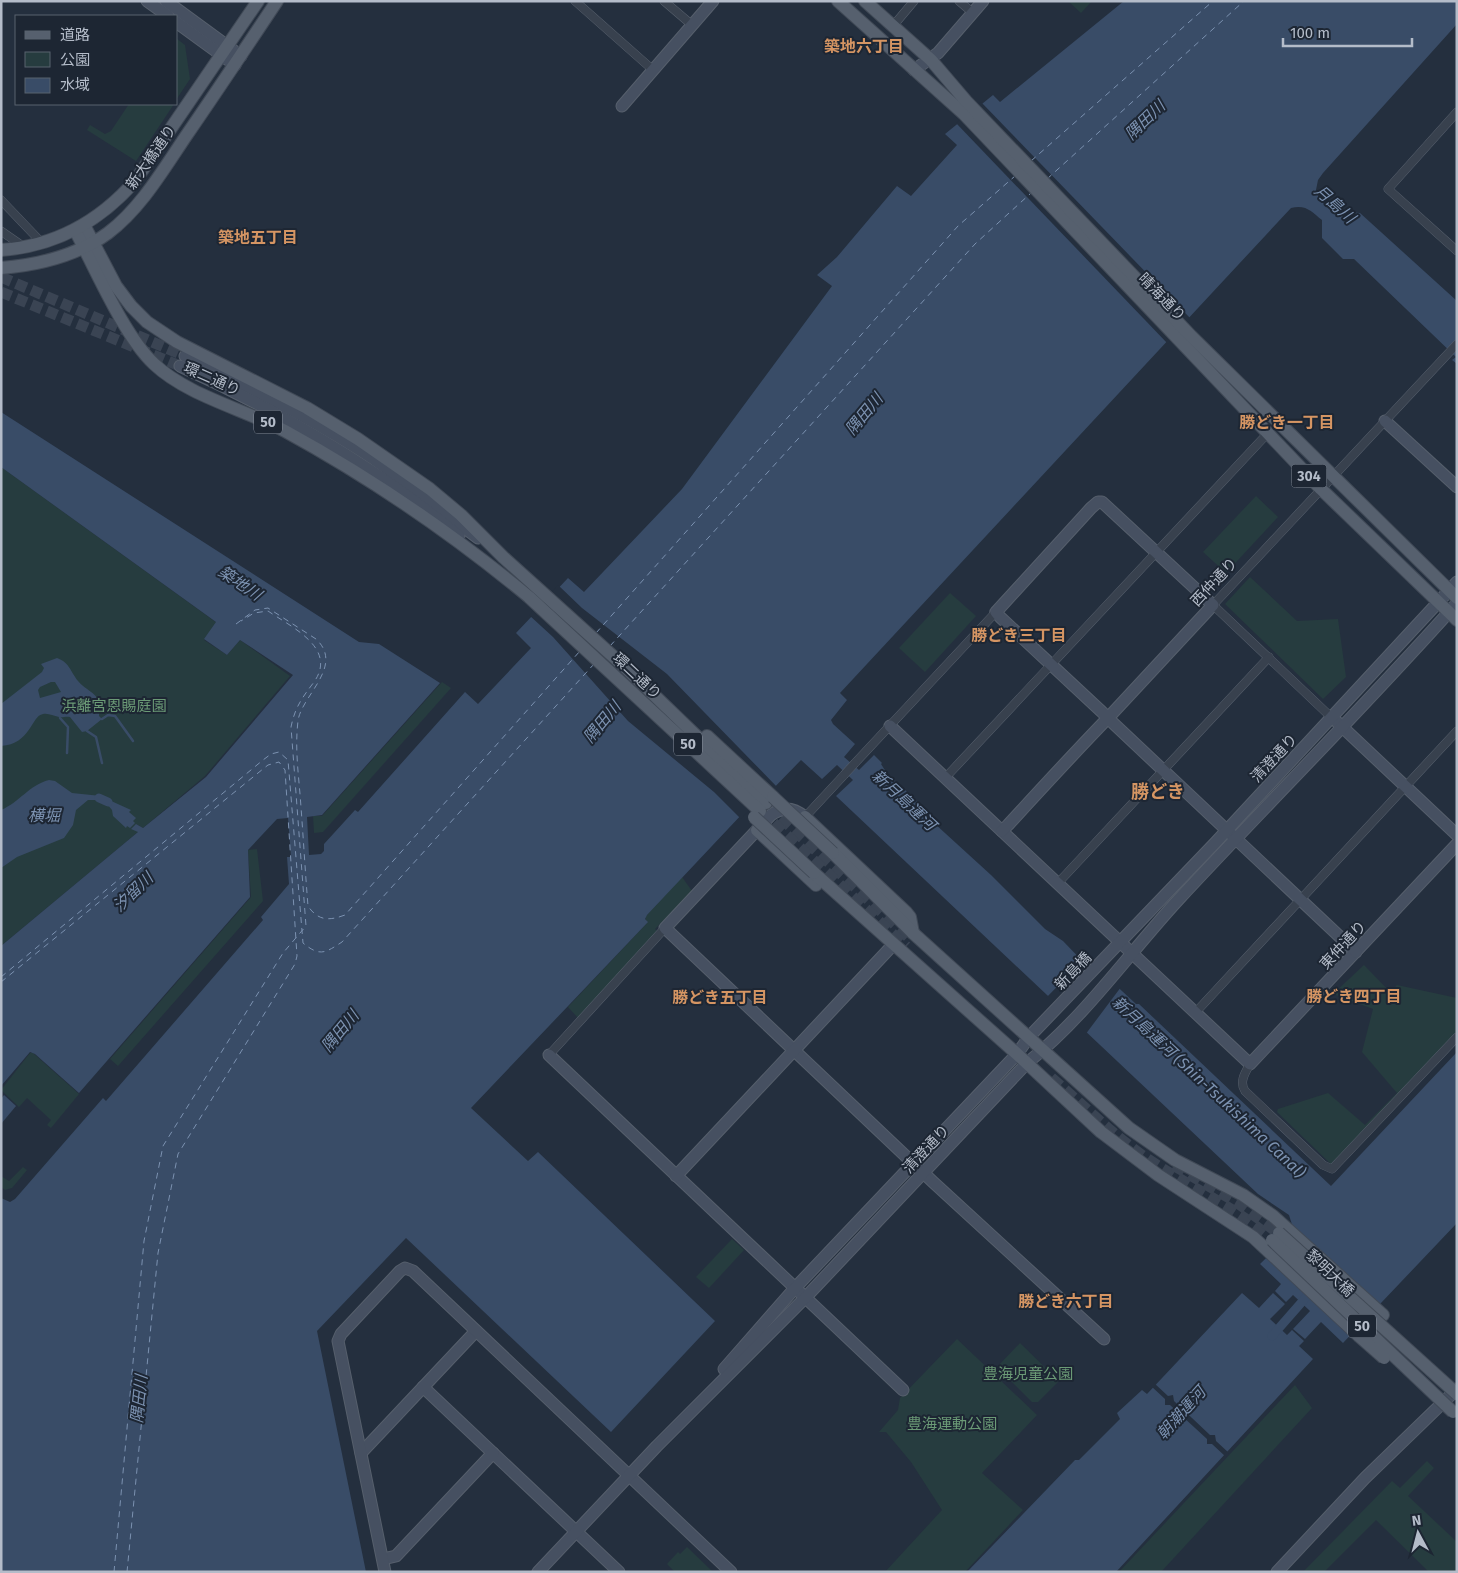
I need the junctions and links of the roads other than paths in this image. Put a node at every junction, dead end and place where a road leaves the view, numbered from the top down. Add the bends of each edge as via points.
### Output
1 (147, 1) edge
2 (166, 1) edge
3 (258, 1) edge
4 (277, 1) edge
5 (664, 1) edge
6 (713, 1) edge
7 (838, 1) edge
8 (865, 1) edge
9 (914, 1) edge
10 (959, 1) edge
11 (983, 1) edge
12 (577, 2) edge
13 (973, 13) junction
14 (167, 15) edge
15 (178, 23) edge
16 (692, 26) junction
17 (893, 26) junction
18 (224, 51) junction
19 (931, 60) junction
20 (238, 61) junction
21 (653, 70) junction
22 (914, 70) junction
23 (622, 106) dead end
24 (968, 111) junction
25 (1457, 112) edge
26 (1, 200) edge
27 (80, 228) junction
28 (1, 231) edge
29 (42, 243) junction
30 (88, 244) junction
31 (24, 247) junction
32 (1, 250) edge
33 (1457, 250) edge
34 (1, 268) edge
35 (1187, 340) junction
36 (1457, 344) edge
37 (1385, 420) junction
38 (1268, 432) junction
39 (1333, 476) junction
40 (1457, 487) edge
41 (1321, 489) junction
42 (1157, 551) junction
43 (503, 557) junction
44 (492, 566) junction
45 (1454, 590) edge
46 (1438, 603) junction
47 (1213, 605) junction
48 (996, 612) junction
49 (1454, 612) edge
50 (1269, 658) junction
51 (1051, 665) junction
52 (626, 668) junction
53 (616, 678) junction
54 (1108, 718) junction
55 (1332, 718) junction
56 (890, 726) junction
57 (1342, 726) junction
58 (1457, 731) edge
59 (1163, 771) junction
60 (946, 777) junction
61 (1405, 786) junction
62 (805, 817) junction
63 (757, 830) junction
64 (1002, 830) junction
65 (1231, 835) junction
66 (1457, 835) edge
67 (1457, 844) edge
68 (1058, 883) junction
69 (1300, 900) junction
70 (664, 928) junction
71 (913, 933) junction
72 (1120, 943) junction
73 (891, 947) junction
74 (1112, 952) joint
75 (1356, 952) junction
76 (1132, 953) junction
77 (1123, 963) joint
78 (938, 984) junction
79 (1056, 1011) joint
80 (1195, 1013) junction
81 (1007, 1017) junction
82 (1070, 1023) joint
83 (993, 1032) junction
84 (1029, 1036) junction
85 (1457, 1036) edge
86 (1044, 1050) junction
87 (794, 1051) junction
88 (1017, 1054) junction
89 (549, 1055) joint
90 (1028, 1063) junction
91 (1250, 1064) junction
92 (1137, 1134) junction
93 (1123, 1150) junction
94 (912, 1162) junction
95 (924, 1173) junction
96 (676, 1176) junction
97 (795, 1288) junction
98 (805, 1298) junction
99 (476, 1331) junction
100 (1104, 1339) dead end
101 (423, 1387) junction
102 (903, 1390) dead end
103 (1455, 1393) edge
104 (1455, 1414) edge
105 (657, 1446) junction
106 (493, 1453) junction
107 (361, 1454) junction
108 (630, 1476) junction
109 (576, 1532) junction
110 (383, 1559) junction
111 (385, 1572) edge
112 (538, 1572) edge
113 (618, 1572) edge
114 (731, 1572) edge
115 (1277, 1572) edge

1 - 14 street
2 - 18 street
3 - 18 main road, 新大橋通り
4 - 20 main road, 新大橋通り
5 - 16 street
6 - 16 street
7 - 22 main road, 晴海通り / 304
8 - 17 main road, 晴海通り / 304
9 - 17 street
10 - 13 street
11 - 13 street
12 - 21 street
13 - 19 street
15 - 18 street
16 - 21 street
17 - 19 main road, 晴海通り / 304
18 - 20 street
18 - 27 main road, 新大橋通り via 135,182 107,209
19 - 22 street
19 - 24 main road, 晴海通り / 304
20 - 30 main road, 新大橋通り via 148,191 119,224
21 - 23 street
22 - 24 main road, 晴海通り / 304
24 - 35 main road, 晴海通り / 304
25 - 33 street via 1388,189
26 - 29 street
27 - 29 main road, 新大橋通り
27 - 30 main road, 環二通り / 50
28 - 31 street
29 - 31 main road, 新大橋通り
30 - 34 main road, 新大橋通り via 38,263
30 - 43 main road, 環二通り / 50 via 124,297 156,329 280,393 358,439 448,503
30 - 44 main road, 環二通り / 50 via 134,339 164,372 194,390 256,416 320,451
31 - 32 main road, 新大橋通り
35 - 38 main road, 晴海通り / 304
35 - 39 main road, 晴海通り / 304
36 - 37 street, 西仲通り
37 - 39 street, 西仲通り
37 - 40 street
38 - 41 main road, 晴海通り / 304
38 - 42 street
39 - 41 street, 西仲通り
39 - 45 main road, 晴海通り / 304
41 - 46 main road, 晴海通り / 304
41 - 47 street, 西仲通り
42 - 47 street
42 - 48 street via 1105,503 1098,502
42 - 51 street
43 - 44 street, 環二通り via 354,447 268,397 182,361 352,458 438,518
43 - 52 main road, 環二通り / 50
44 - 53 main road, 環二通り / 50
45 - 46 street, 清澄通り
46 - 49 main road, 晴海通り / 304
46 - 55 street, 清澄通り
47 - 50 street
47 - 54 street, 西仲通り
48 - 51 street
48 - 56 street
49 - 57 street, 清澄通り
50 - 55 street
50 - 59 street
51 - 54 street
51 - 60 street
52 - 53 main road, 環二通り / 50 via 763,807
52 - 71 main road, 50, bridge via 722,748
53 - 78 main road, 50, bridge via 702,768
54 - 59 street
54 - 64 street, 西仲通り
55 - 57 street
55 - 65 street, 清澄通り
56 - 60 street
56 - 62 street, bridge
57 - 61 street
57 - 65 street, 清澄通り
58 - 61 street
59 - 65 street
59 - 68 street
60 - 64 street
61 - 66 street
61 - 69 street
62 - 63 street via 797,810 783,809 771,815
62 - 71 main road via 906,912
63 - 70 street
63 - 73 main road
64 - 68 street
65 - 69 street
65 - 72 street, 清澄通り
65 - 76 street, 清澄通り
67 - 75 street, 東仲通り
68 - 72 street
69 - 75 street
69 - 80 street
70 - 87 street
70 - 89 street
71 - 81 main road, 50
72 - 74 street, 清澄通り
72 - 76 street
73 - 78 main road
73 - 87 street
74 - 79 street, 新島橋
75 - 91 street, 東仲通り
76 - 77 street, 清澄通り
76 - 80 street
77 - 82 street, 新島橋
78 - 83 main road, 50
79 - 84 street, 清澄通り
80 - 91 street
81 - 83 main road via 1004,1029
81 - 84 main road, 50
82 - 86 street, 清澄通り
83 - 88 main road, 50
84 - 86 main road, 50
84 - 88 street, 清澄通り
85 - 91 street via 1332,1169 1242,1086
86 - 90 street, 清澄通り
86 - 92 main road, 50
87 - 94 street
87 - 96 street
88 - 90 main road, 50
88 - 94 street, 清澄通り
89 - 96 street
90 - 93 main road, 50
90 - 95 street, 清澄通り
92 - 93 main road via 1133,1146
92 - 103 main road, 50, bridge via 1189,1168 1243,1195 1281,1222 1382,1315
93 - 104 main road, 50, bridge via 1253,1236 1359,1336
94 - 95 street
94 - 97 street, 清澄通り
95 - 98 street, 清澄通り
95 - 100 street
96 - 97 street
97 - 98 street
97 - 105 street, 清澄通り
98 - 102 street
98 - 105 street, 清澄通り
99 - 101 street
99 - 107 street via 413,1271 405,1268 341,1334 338,1341
99 - 108 street
101 - 106 street
101 - 107 street
103 - 104 main road, 黎明大橋 / 50, bridge via 1276,1237
103 - 115 street via 1365,1478
105 - 108 street
106 - 109 street
106 - 110 street via 396,1556
107 - 110 street
108 - 109 street
108 - 114 street
109 - 112 street
109 - 113 street
110 - 111 street

